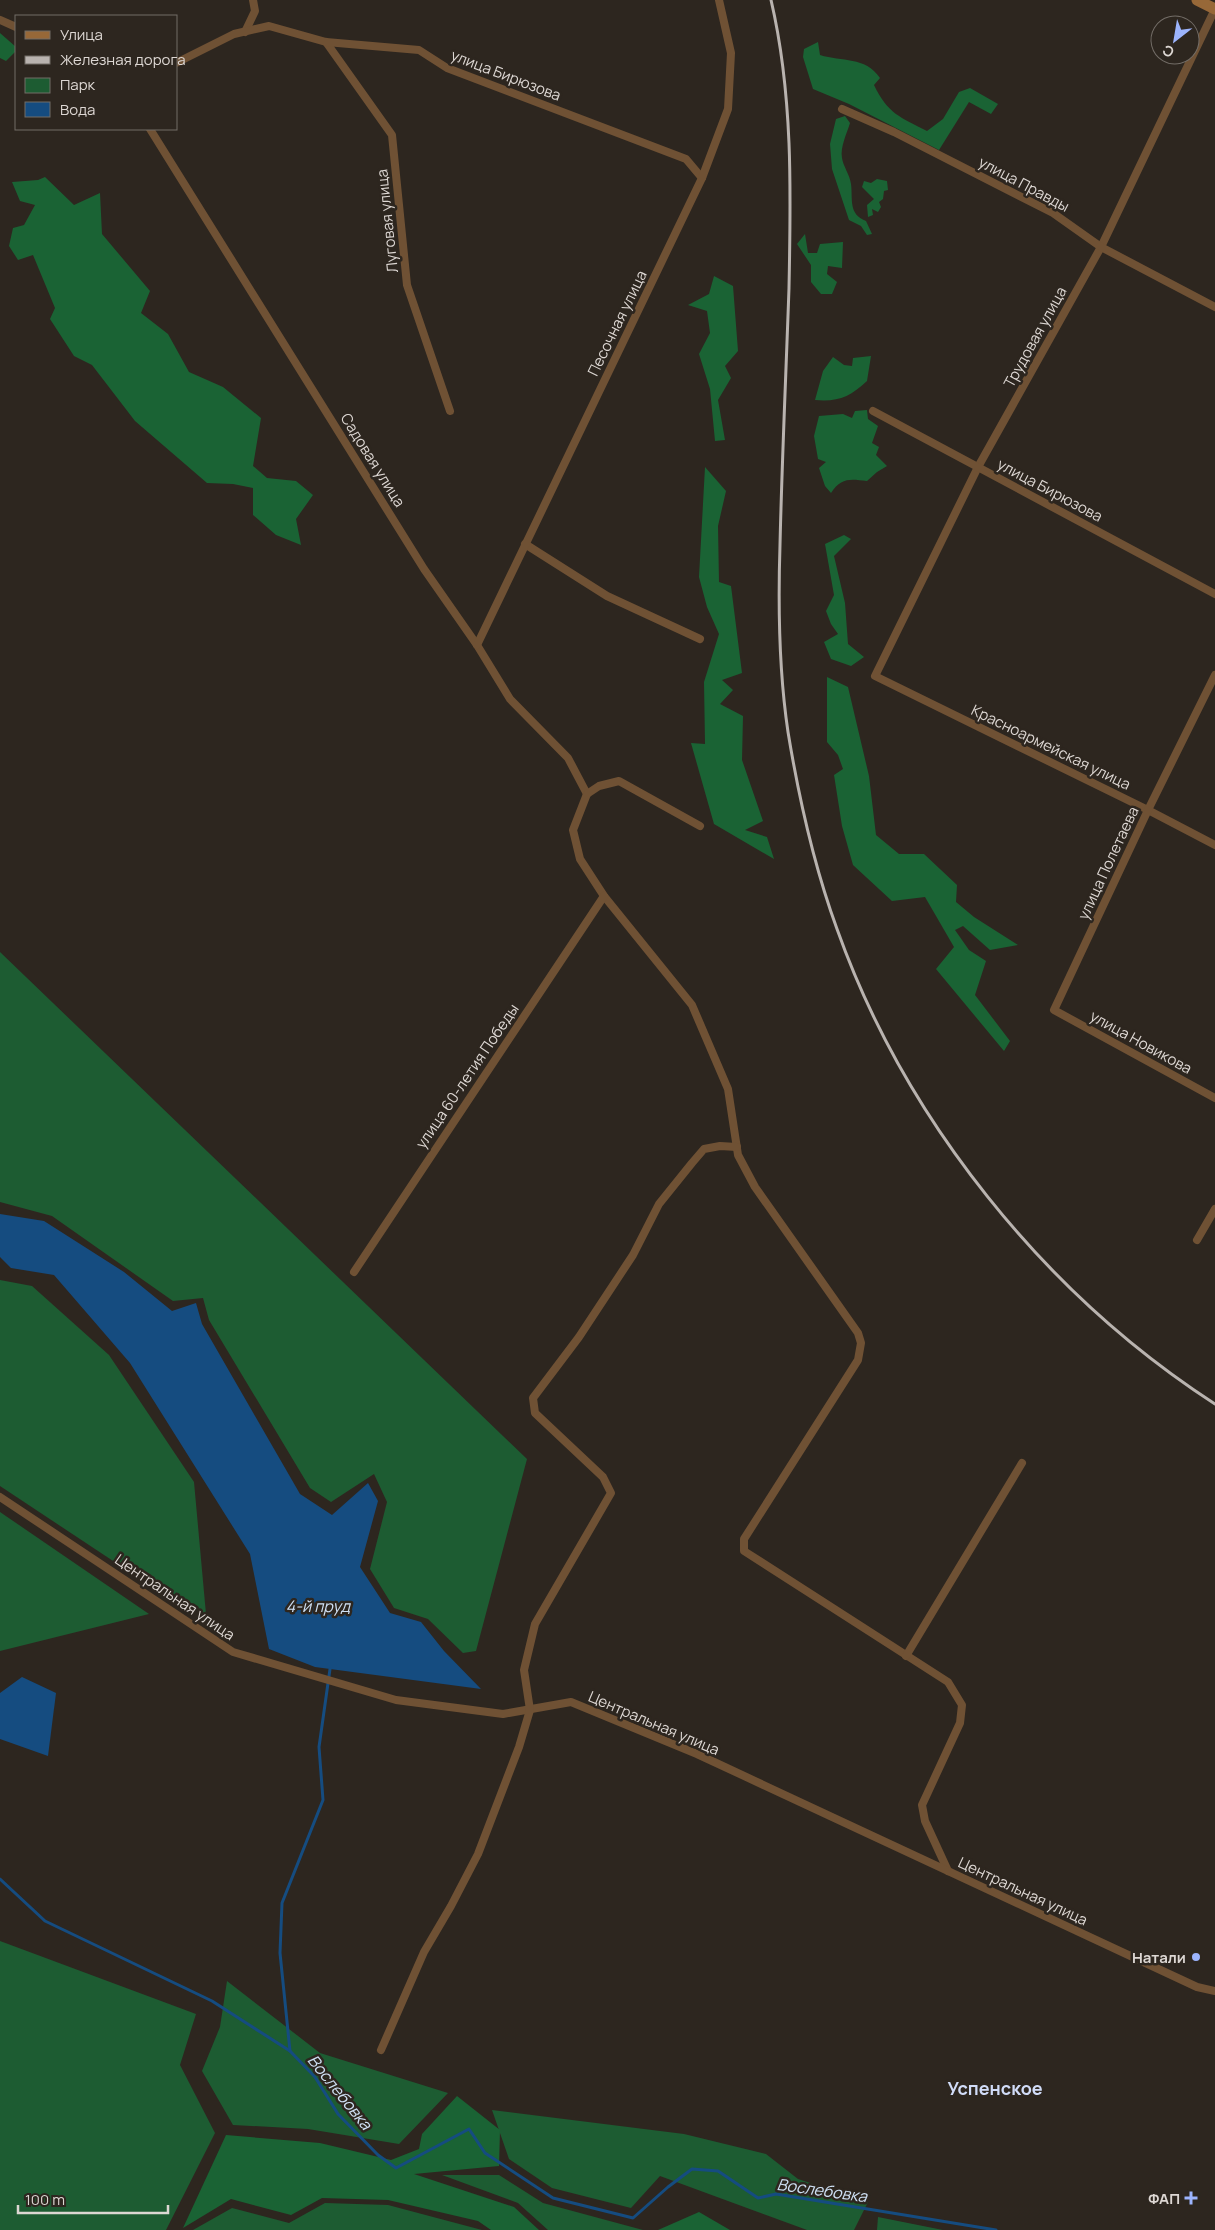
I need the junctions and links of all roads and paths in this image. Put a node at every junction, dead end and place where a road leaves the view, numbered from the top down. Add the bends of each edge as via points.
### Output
1 (253, 0) edge
2 (719, 0) edge
3 (1197, 0) edge
4 (1215, 9) edge
5 (0, 20) edge
6 (15, 27) edge
7 (245, 32) junction
8 (326, 42) junction
9 (178, 62) edge
10 (842, 109) dead end
11 (151, 130) edge
12 (702, 178) junction
13 (1101, 247) junction
14 (1215, 307) edge
15 (450, 411) dead end
16 (873, 411) dead end
17 (978, 467) junction
18 (526, 544) junction
19 (1215, 594) edge
20 (700, 639) dead end
21 (477, 645) junction
22 (1215, 675) edge
23 (875, 676) joint
24 (587, 794) junction
25 (1148, 810) junction
26 (700, 826) dead end
27 (1215, 845) edge
28 (604, 896) junction
29 (1054, 1010) joint
30 (1215, 1098) edge
31 (737, 1147) junction
32 (1215, 1210) edge
33 (1197, 1240) dead end
34 (354, 1272) dead end
35 (1022, 1462) dead end
36 (0, 1497) edge
37 (906, 1656) junction
38 (530, 1710) junction
39 (948, 1871) junction
40 (1215, 1992) edge
41 (381, 2050) dead end

1 - 7 street via 255,11
2 - 12 street, Песочная улица via 731,53 728,110
3 - 4 main road
4 - 13 street, Трудовая улица
5 - 6 street
7 - 8 street, улица Бирюзова via 269,26
7 - 9 street, улица Бирюзова via 234,34
8 - 12 street, улица Бирюзова via 419,50 447,68 686,159
8 - 15 street, Луговая улица via 392,135 407,284
10 - 13 street, улица Правды via 1053,212
11 - 21 street, Садовая улица via 424,569
12 - 18 street, Песочная улица
13 - 14 street, улица Правды
13 - 17 street, Трудовая улица
16 - 17 street, улица Бирюзова
17 - 19 street, улица Бирюзова
17 - 23 street, Трудовая улица
18 - 20 street via 607,596
18 - 21 street, Песочная улица
21 - 24 street, Садовая улица via 510,699 568,758
22 - 25 street, улица Полетаева
23 - 25 street, Красноармейская улица
24 - 26 street via 599,786 619,781
24 - 28 street via 572,830 580,859
25 - 27 street, Красноармейская улица
25 - 29 street, улица Полетаева
28 - 31 street via 692,1005 728,1090
28 - 34 street, улица 60-летия Победы
29 - 30 street, улица Новикова
31 - 37 street via 755,1187 858,1334 861,1343 858,1360 744,1539 744,1551
31 - 38 street via 704,1149 692,1163 659,1204 634,1255 533,1398 535,1413 603,1477 611,1493 535,1624 524,1670
32 - 33 street
35 - 37 street
36 - 38 street, Центральная улица via 233,1652 396,1700 503,1714
37 - 39 street via 948,1682 962,1705 960,1723 922,1805 925,1821
38 - 39 street, Центральная улица via 571,1702 697,1754
38 - 41 street via 520,1747 478,1854 424,1952
39 - 40 street, Центральная улица

